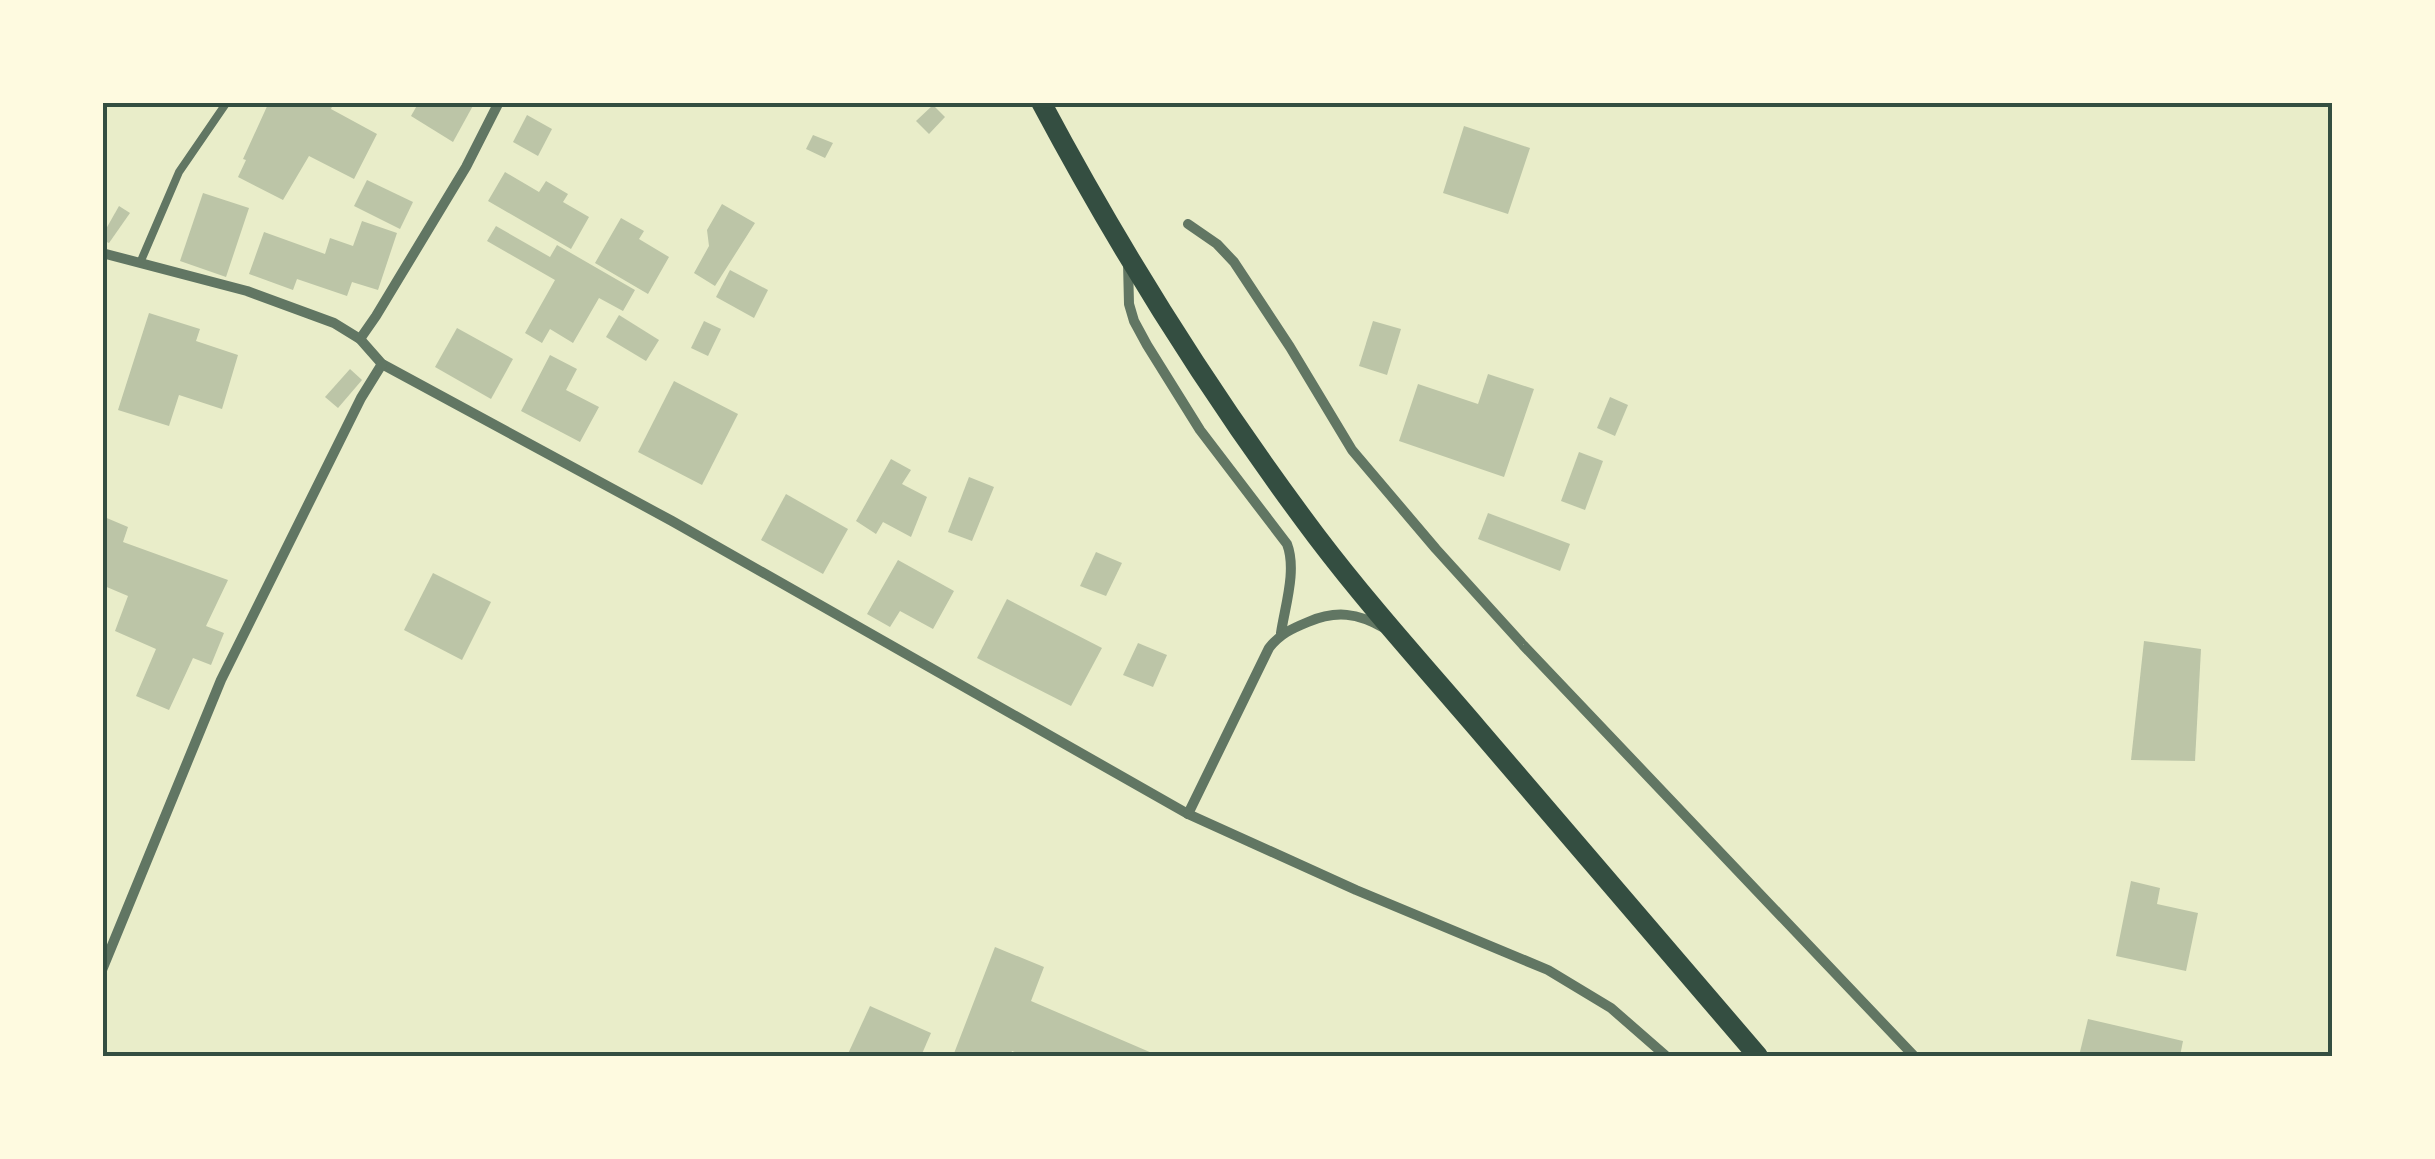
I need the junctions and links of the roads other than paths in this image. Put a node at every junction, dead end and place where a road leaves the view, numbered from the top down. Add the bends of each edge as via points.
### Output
1 (227, 102) edge
2 (499, 102) edge
3 (1042, 102) edge
4 (1188, 224) dead end
5 (102, 254) edge
6 (1128, 257) junction
7 (140, 262) junction
8 (360, 339) junction
9 (382, 364) junction
10 (1281, 633) junction
11 (1402, 640) junction
12 (1188, 814) junction
13 (102, 970) edge
14 (1666, 1056) edge
15 (1758, 1056) edge
16 (1914, 1056) edge

1 - 7 lane via 180,172
2 - 8 street
3 - 6 main road
4 - 16 street via 1234,262 1352,450 1436,549
5 - 7 street
6 - 10 street via 1129,304 1147,345 1200,430 1286,544 1291,560
6 - 11 main road via 1263,464
7 - 8 street via 248,291
8 - 9 street
9 - 12 street
9 - 13 street via 221,680
10 - 11 street via 1336,613 1366,618
10 - 12 street
11 - 15 main road
12 - 14 street via 1548,970 1612,1008

